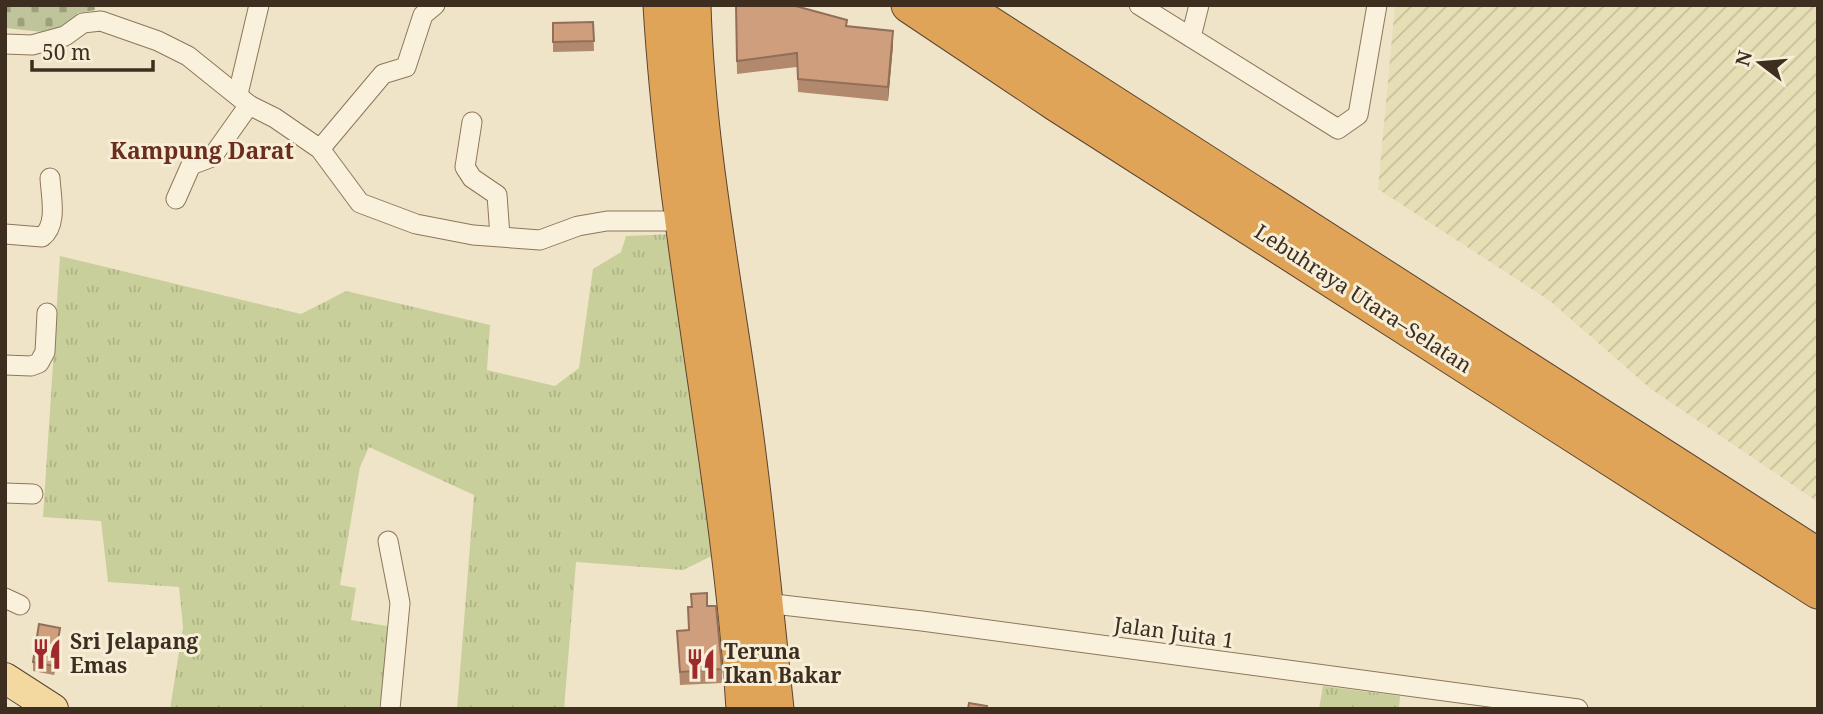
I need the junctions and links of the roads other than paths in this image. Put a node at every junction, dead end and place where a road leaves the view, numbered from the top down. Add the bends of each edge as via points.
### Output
1 (259, 5) edge
2 (435, 5) edge
3 (662, 5) edge
4 (693, 5) edge
5 (909, 5) edge
6 (960, 5) edge
7 (1139, 5) edge
8 (1199, 5) edge
9 (1377, 5) edge
10 (1191, 37) junction
11 (5, 44) edge
12 (1060, 88) junction
13 (243, 99) junction
14 (472, 122) dead end
15 (320, 149) junction
16 (50, 178) dead end
17 (176, 199) dead end
18 (683, 221) junction
19 (5, 234) edge
20 (500, 236) junction
21 (47, 313) dead end
22 (5, 365) edge
23 (5, 492) edge
24 (33, 494) dead end
25 (388, 541) dead end
26 (1818, 556) edge
27 (1818, 591) edge
28 (765, 603) junction
29 (5, 678) edge
30 (37, 704) edge
31 (390, 709) edge
32 (744, 709) edge
33 (776, 709) edge
34 (1578, 709) edge

1 - 13 street
2 - 15 street via 424,15 405,67 383,74
3 - 18 highway
4 - 28 highway via 704,157 740,394
5 - 12 highway, Lebuhraya Utara–Selatan
6 - 12 highway, Lebuhraya Utara–Selatan
7 - 10 street
8 - 10 street
9 - 10 street via 1358,115 1338,129
11 - 13 street via 32,46 65,36 83,23 110,23 172,48
12 - 26 highway, Lebuhraya Utara–Selatan
12 - 27 highway, Lebuhraya Utara–Selatan
13 - 15 street
13 - 17 street via 212,157 191,165
14 - 20 street via 465,167 472,178 497,195
15 - 20 street via 352,195 371,209 443,230
16 - 19 street via 52,225 48,232 41,237
18 - 20 street via 607,221 540,240
18 - 32 highway via 737,603
21 - 22 street via 45,352 39,363
23 - 24 street
25 - 31 street via 400,603
28 - 33 highway
28 - 34 street, Jalan Juita 1
29 - 30 main road

